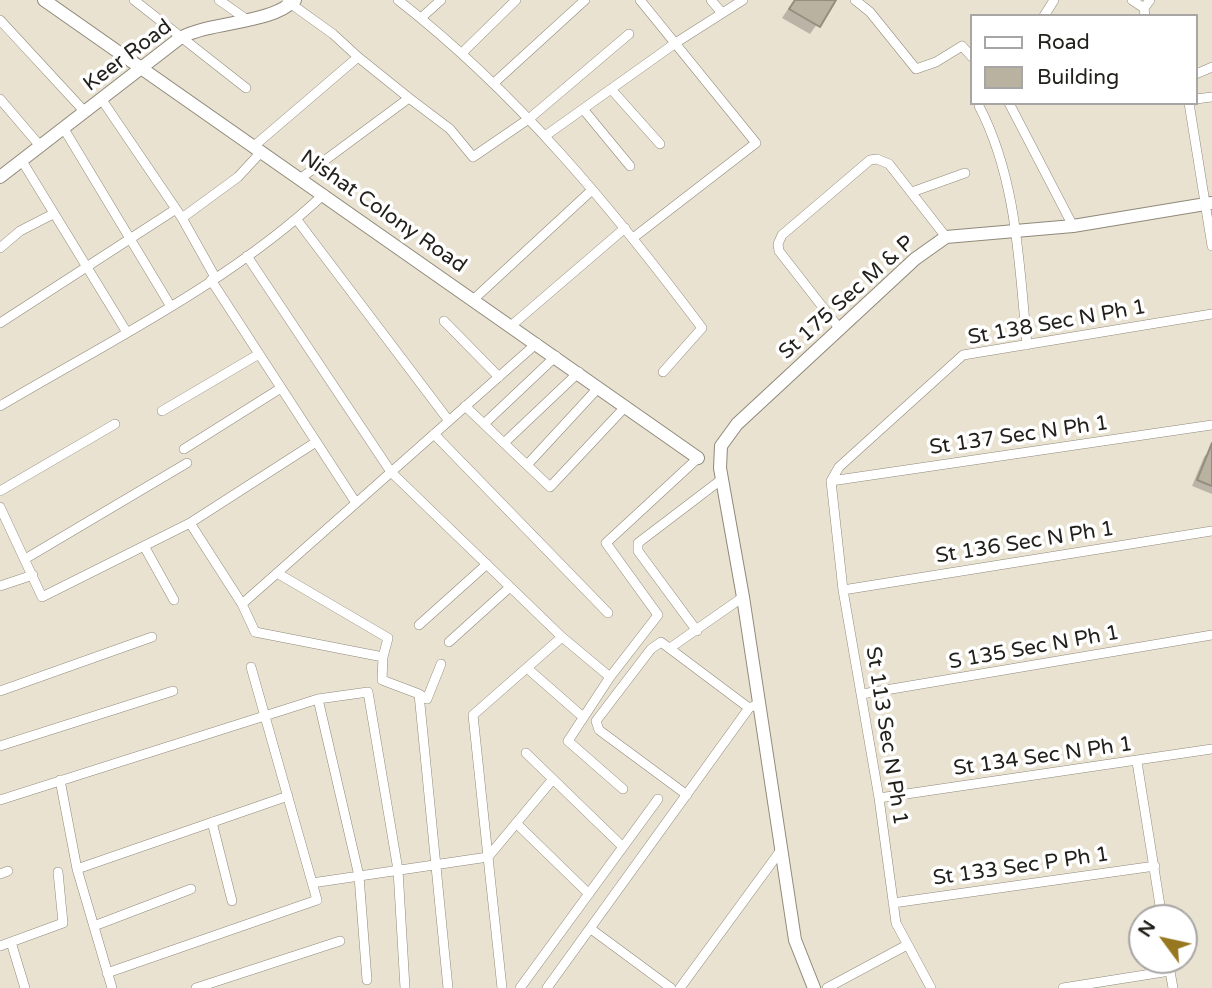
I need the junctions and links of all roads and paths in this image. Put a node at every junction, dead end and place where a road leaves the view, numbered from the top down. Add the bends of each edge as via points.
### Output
1 (44, 0) edge
2 (134, 0) edge
3 (219, 0) edge
4 (398, 0) edge
5 (441, 0) edge
6 (516, 0) edge
7 (585, 0) edge
8 (640, 0) edge
9 (710, 0) edge
10 (743, 0) edge
11 (855, 0) edge
12 (1132, 0) edge
13 (290, 1) edge
14 (1146, 8) edge
15 (722, 13) junction
16 (421, 18) junction
17 (246, 19) junction
18 (0, 20) edge
19 (629, 34) dead end
20 (180, 38) junction
21 (677, 42) junction
22 (462, 53) junction
23 (970, 55) edge
24 (358, 57) junction
25 (142, 68) junction
26 (494, 83) junction
27 (246, 88) dead end
28 (611, 89) junction
29 (409, 98) junction
30 (0, 99) edge
31 (102, 100) junction
32 (1010, 105) edge
33 (1189, 105) edge
34 (979, 106) dead end
35 (583, 109) junction
36 (85, 112) junction
37 (530, 118) junction
38 (64, 129) junction
39 (545, 136) junction
40 (660, 144) dead end
41 (41, 147) junction
42 (258, 148) junction
43 (22, 161) junction
44 (630, 166) dead end
45 (965, 173) dead end
46 (0, 177) edge
47 (301, 178) junction
48 (592, 190) junction
49 (912, 192) junction
50 (324, 194) junction
51 (1208, 204) edge
52 (176, 209) junction
53 (54, 214) junction
54 (182, 218) junction
55 (297, 220) junction
56 (1073, 226) junction
57 (625, 228) junction
58 (1016, 231) junction
59 (946, 237) junction
60 (633, 238) junction
61 (129, 239) junction
62 (1212, 246) edge
63 (0, 247) edge
64 (247, 256) junction
65 (86, 267) junction
66 (213, 279) junction
67 (474, 299) junction
68 (170, 305) junction
69 (1212, 314) edge
70 (444, 321) dead end
71 (0, 323) edge
72 (512, 326) junction
73 (839, 328) junction
74 (126, 331) junction
75 (537, 343) junction
76 (1027, 345) junction
77 (259, 354) junction
78 (556, 356) junction
79 (579, 372) junction
80 (663, 372) dead end
81 (499, 377) junction
82 (599, 387) junction
83 (281, 388) junction
84 (466, 406) junction
85 (626, 406) junction
86 (0, 407) edge
87 (162, 411) dead end
88 (449, 421) junction
89 (115, 424) dead end
90 (484, 424) junction
91 (1212, 425) edge
92 (434, 434) junction
93 (316, 442) junction
94 (504, 443) junction
95 (184, 449) dead end
96 (698, 458) joint
97 (187, 463) dead end
98 (527, 465) junction
99 (391, 472) junction
100 (721, 474) junction
101 (831, 481) junction
102 (0, 491) edge
103 (356, 503) junction
104 (0, 509) edge
105 (190, 523) junction
106 (1212, 531) edge
107 (144, 546) junction
108 (25, 558) junction
109 (487, 564) junction
110 (277, 573) junction
111 (33, 575) junction
112 (0, 586) edge
113 (510, 587) junction
114 (843, 590) junction
115 (743, 597) junction
116 (174, 600) dead end
117 (242, 604) junction
118 (608, 613) dead end
119 (419, 625) dead end
120 (697, 631) junction
121 (1212, 635) edge
122 (152, 637) dead end
123 (562, 637) junction
124 (449, 642) dead end
125 (670, 648) junction
126 (383, 657) junction
127 (441, 664) dead end
128 (251, 667) dead end
129 (527, 668) junction
130 (610, 677) junction
131 (0, 691) edge
132 (173, 691) dead end
133 (419, 694) junction
134 (862, 694) junction
135 (318, 699) junction
136 (755, 705) junction
137 (267, 716) junction
138 (583, 717) junction
139 (0, 746) edge
140 (1212, 749) edge
141 (526, 753) dead end
142 (1137, 761) junction
143 (552, 779) junction
144 (60, 780) junction
145 (623, 789) dead end
146 (687, 795) junction
147 (288, 796) junction
148 (879, 798) junction
149 (658, 799) dead end
150 (0, 800) edge
151 (212, 822) junction
152 (516, 823) junction
153 (623, 847) junction
154 (780, 850) junction
155 (488, 857) junction
156 (438, 864) junction
157 (1155, 866) junction
158 (77, 869) junction
159 (398, 870) junction
160 (58, 872) dead end
161 (359, 876) junction
162 (312, 883) junction
163 (191, 889) dead end
164 (589, 894) junction
165 (232, 901) dead end
166 (892, 903) junction
167 (1160, 904) edge
168 (94, 926) junction
169 (591, 929) junction
170 (340, 941) dead end
171 (11, 942) junction
172 (907, 945) junction
173 (0, 946) edge
174 (107, 973) junction
175 (1151, 974) edge
176 (367, 980) dead end
177 (812, 987) edge
178 (25, 988) edge
179 (112, 988) edge
180 (196, 988) edge
181 (405, 988) edge
182 (448, 988) edge
183 (502, 988) edge
184 (520, 988) edge
185 (547, 988) edge
186 (671, 988) edge
187 (680, 988) edge
188 (827, 988) edge
189 (931, 988) edge
190 (1063, 988) edge

1 - 25 street, Nishat Colony Road
2 - 20 street
3 - 17 street
4 - 16 street
5 - 16 street
6 - 22 street
7 - 26 street
8 - 21 street
9 - 15 street
10 - 15 street
11 - 23 street via 916,69 962,46
12 - 14 street
13 - 17 street, Keer Road
13 - 24 street
15 - 21 street
16 - 22 street
17 - 20 street, Keer Road via 209,25
18 - 36 street
19 - 37 street
20 - 25 street, Keer Road
20 - 27 street
21 - 28 street
21 - 60 street via 756,143
22 - 26 street
24 - 29 street
24 - 42 street
25 - 31 street, Keer Road
25 - 42 street, Nishat Colony Road
26 - 37 street
28 - 35 street
28 - 40 street
29 - 37 street via 450,130 473,157
29 - 47 street
30 - 41 street
31 - 36 street, Keer Road
31 - 52 street
32 - 56 street
33 - 51 street
34 - 58 street via 1005,170
35 - 39 street
35 - 44 street
36 - 38 street, Keer Road
37 - 39 street
38 - 41 street, Keer Road
38 - 61 street
39 - 48 street
41 - 43 street, Keer Road
42 - 47 street, Nishat Colony Road
42 - 54 street via 238,177
43 - 46 street, Keer Road
43 - 53 street
45 - 49 street
47 - 50 street, Nishat Colony Road
48 - 57 street
48 - 67 street
49 - 59 street
49 - 73 street via 889,164 870,160 778,240 779,251
50 - 55 street
50 - 67 street, Nishat Colony Road
51 - 56 street, St 175 Sec M & P
51 - 62 street
52 - 54 street
52 - 61 street
53 - 63 street
53 - 65 street
54 - 66 street
55 - 64 street
55 - 88 street
56 - 58 street, St 175 Sec M & P
57 - 60 street
57 - 72 street
58 - 59 street, St 175 Sec M & P
58 - 76 street
59 - 73 street, St 175 Sec M & P
60 - 80 street via 702,328
61 - 65 street
61 - 68 street
64 - 66 street
64 - 99 street
65 - 71 street
65 - 74 street
66 - 68 street
66 - 77 street
67 - 72 street, Nishat Colony Road
68 - 74 street
69 - 76 street, St 138 Sec N Ph 1
70 - 81 street
72 - 75 street, Nishat Colony Road
73 - 100 street, St 175 Sec M & P via 737,424 721,446
74 - 86 street
75 - 78 street, Nishat Colony Road
75 - 81 street
76 - 101 street, St 138 Sec N Ph 1 via 963,355 839,467
77 - 83 street
77 - 87 street
78 - 79 street, Nishat Colony Road
78 - 90 street
79 - 82 street, Nishat Colony Road
79 - 94 street
81 - 84 street
82 - 85 street, Nishat Colony Road
82 - 98 street
83 - 93 street
83 - 95 street
84 - 88 street
84 - 90 street
85 - 96 street, Nishat Colony Road
85 - 98 street via 550,487
88 - 92 street
89 - 102 street
90 - 94 street
91 - 101 street, St 137 Sec N Ph 1
92 - 99 street
92 - 118 street
93 - 103 street
93 - 105 street
94 - 98 street
96 - 130 street via 606,543 658,615
97 - 108 street
99 - 103 street
99 - 109 street
100 - 115 street
100 - 120 street via 638,543 638,551
101 - 114 street, St 113 Sec N Ph 1
103 - 110 street
104 - 108 street
105 - 107 street
105 - 117 street
106 - 114 street, St 136 Sec N Ph 1
107 - 111 street via 42,597
107 - 116 street
108 - 111 street
109 - 113 street
109 - 119 street
110 - 117 street
110 - 126 street via 388,638
111 - 112 street
113 - 123 street
113 - 124 street
114 - 134 street, St 113 Sec N Ph 1
115 - 120 street
115 - 136 street
117 - 126 street via 255,632
120 - 125 street
121 - 134 street, S 135 Sec N Ph 1
122 - 131 street
123 - 129 street
123 - 130 street
125 - 136 street
125 - 146 street via 661,642 651,649 595,726
126 - 133 street via 382,680
127 - 133 street via 427,699
128 - 137 street
129 - 138 street
129 - 155 street via 474,715
130 - 138 street
132 - 139 street
133 - 156 street
134 - 148 street, St 113 Sec N Ph 1
135 - 137 street
135 - 159 street via 369,692
135 - 161 street
136 - 146 street
136 - 154 street
137 - 144 street
137 - 147 street
138 - 145 street via 568,741
140 - 142 street, St 134 Sec N Ph 1
141 - 143 street
142 - 148 street, St 134 Sec N Ph 1
142 - 157 street
143 - 152 street
143 - 153 street
144 - 150 street
144 - 158 street
146 - 169 street
147 - 151 street
147 - 162 street
148 - 166 street, St 113 Sec N Ph 1
149 - 153 street
151 - 158 street
151 - 165 street
152 - 155 street
152 - 164 street
153 - 164 street
154 - 177 street via 795,940
154 - 187 street
155 - 156 street
155 - 183 street
156 - 159 street
156 - 182 street
157 - 166 street, St 133 Sec P Ph 1
157 - 167 street
158 - 168 street
159 - 161 street
159 - 181 street
160 - 171 street via 64,923
161 - 162 street
161 - 176 street
162 - 174 street via 317,900
163 - 168 street
164 - 184 street
166 - 172 street, St 113 Sec N Ph 1
168 - 174 street
169 - 185 street
169 - 186 street
170 - 180 street
171 - 173 street
171 - 178 street
172 - 188 street
172 - 189 street, St 113 Sec N Ph 1
174 - 179 street
175 - 190 street

